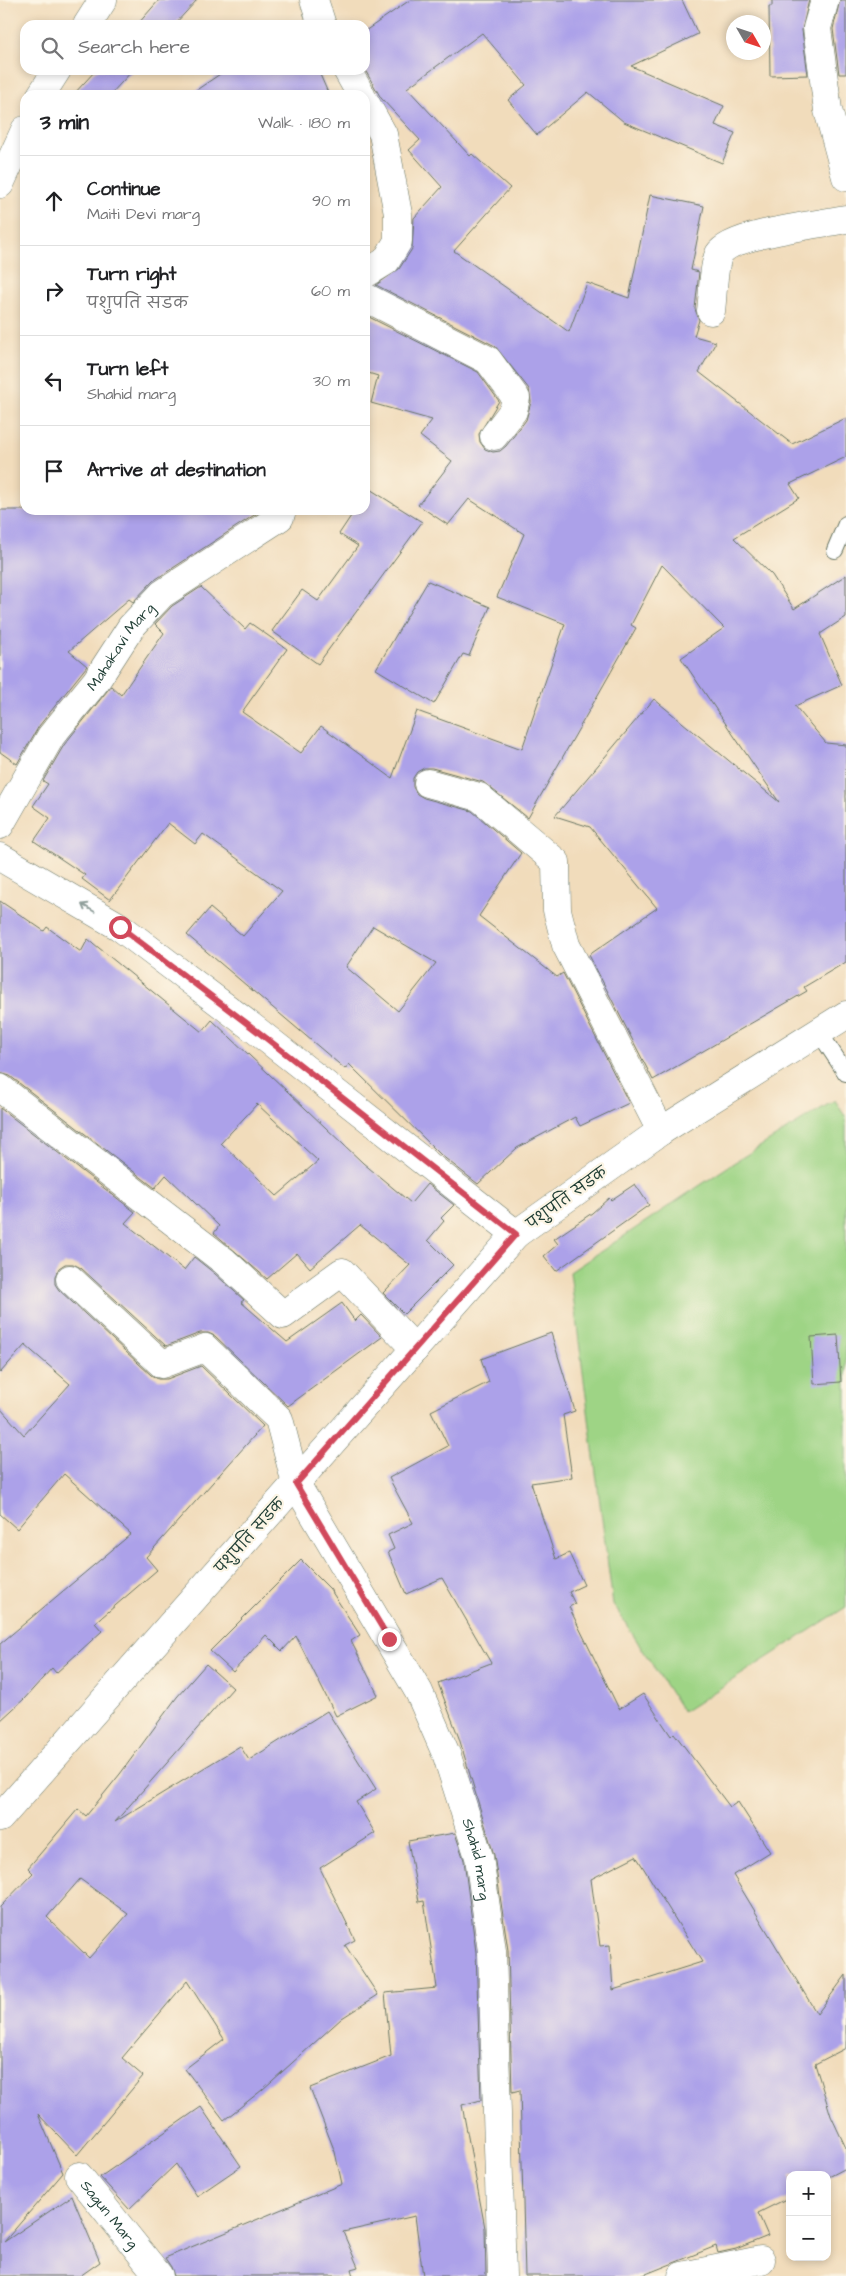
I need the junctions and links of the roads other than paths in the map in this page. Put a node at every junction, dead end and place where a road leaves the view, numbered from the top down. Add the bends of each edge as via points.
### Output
1 (103, 0) edge
2 (314, 0) edge
3 (825, 0) edge
4 (90, 20) edge
5 (320, 20) edge
6 (54, 75) edge
7 (350, 75) edge
8 (44, 90) edge
9 (358, 90) edge
10 (370, 111) edge
11 (20, 141) edge
12 (846, 177) edge
13 (0, 184) edge
14 (846, 219) edge
15 (370, 271) edge
16 (370, 300) edge
17 (711, 311) dead end
18 (494, 436) dead end
19 (281, 515) edge
20 (846, 524) edge
21 (835, 550) dead end
22 (428, 782) dead end
23 (0, 825) edge
24 (0, 856) edge
25 (846, 1015) edge
26 (819, 1032) junction
27 (846, 1074) edge
28 (0, 1088) edge
29 (661, 1130) junction
30 (516, 1234) junction
31 (70, 1279) dead end
32 (415, 1349) junction
33 (296, 1484) junction
34 (0, 1818) edge
35 (78, 2176) dead end
36 (761, 2260) dead end
37 (159, 2276) edge
38 (502, 2276) edge
39 (682, 2276) edge

1 - 4 street
2 - 5 street
3 - 12 street via 817,28 828,110
6 - 8 street
7 - 9 street
10 - 15 street via 383,134 398,214 398,241 386,261
11 - 13 street
14 - 17 street via 758,235 724,247 718,257
16 - 18 street via 488,360 516,398 513,411
19 - 23 street, Mahakavi Marg via 162,594 131,627 96,681 51,736
20 - 21 lane
22 - 29 street via 479,797 556,862 557,910 566,945
30 -> 24 street via 120,927
25 - 26 street, पशुपति सडक
26 - 27 lane
26 - 29 street, पशुपति सडक
28 - 32 street via 224,1261 282,1315 342,1272
29 - 30 street, पशुपति सडक
30 - 32 street, पशुपति सडक
31 - 33 street, Shahid marg via 162,1364 205,1348 279,1419
32 - 33 street, पशुपति सडक
33 - 34 street, पशुपति सडक
33 - 38 street, Shahid marg via 419,1692 447,1756 479,1857 492,1951
35 - 37 street, Sagun Marg
36 - 39 street

